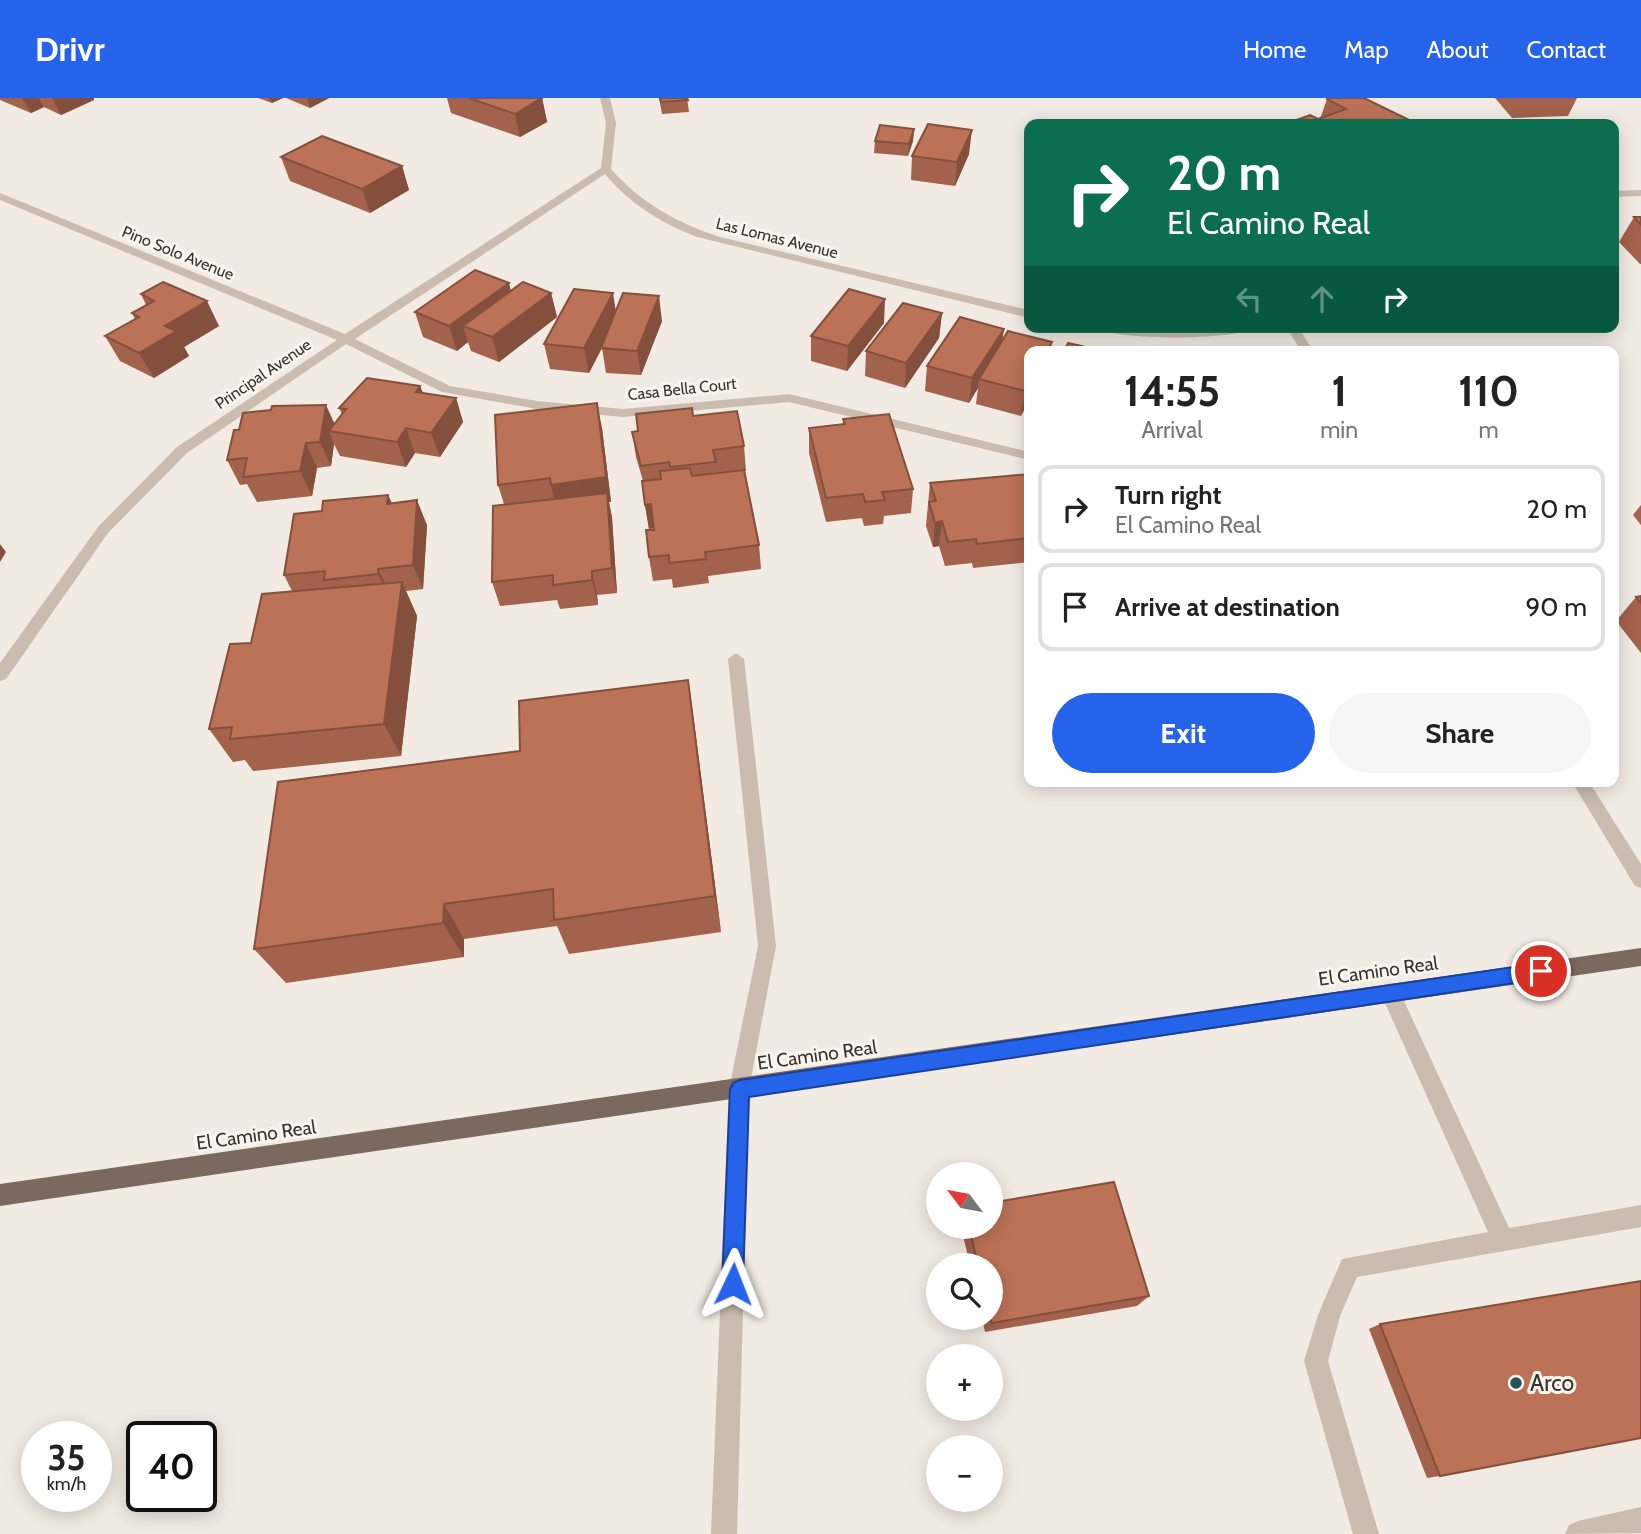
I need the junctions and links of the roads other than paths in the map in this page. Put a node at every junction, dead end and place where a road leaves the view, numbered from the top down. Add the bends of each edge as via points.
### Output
1 (605, 98) edge
2 (606, 169) junction
3 (1641, 193) edge
4 (1619, 194) edge
5 (0, 196) edge
6 (1024, 313) edge
7 (1148, 333) edge
8 (1201, 333) edge
9 (346, 338) junction
10 (1024, 455) edge
11 (736, 659) dead end
12 (0, 675) edge
13 (1583, 787) edge
14 (1641, 880) edge
15 (1641, 957) edge
16 (1390, 992) junction
17 (740, 1089) junction
18 (0, 1195) edge
19 (1641, 1216) edge
20 (1503, 1240) junction
21 (1641, 1520) edge
22 (724, 1534) edge
23 (1366, 1534) edge
24 (1578, 1534) edge

1 - 2 street via 611,123
2 - 6 street, Las Lomas Avenue via 654,214 693,233
2 - 9 street, Principal Avenue
3 - 4 street
5 - 9 street, Pino Solo Avenue
7 - 8 street
9 - 10 street, Casa Bella Court via 447,388 537,405 624,413 789,398
9 - 12 street, Principal Avenue via 182,450 103,530
11 - 17 street via 768,946
13 - 14 street
15 - 16 main road, El Camino Real
16 - 17 main road, El Camino Real
16 - 20 street
17 - 18 main road, El Camino Real
17 - 22 street
19 - 20 street
20 - 23 street via 1350,1267 1316,1361
21 - 24 street

